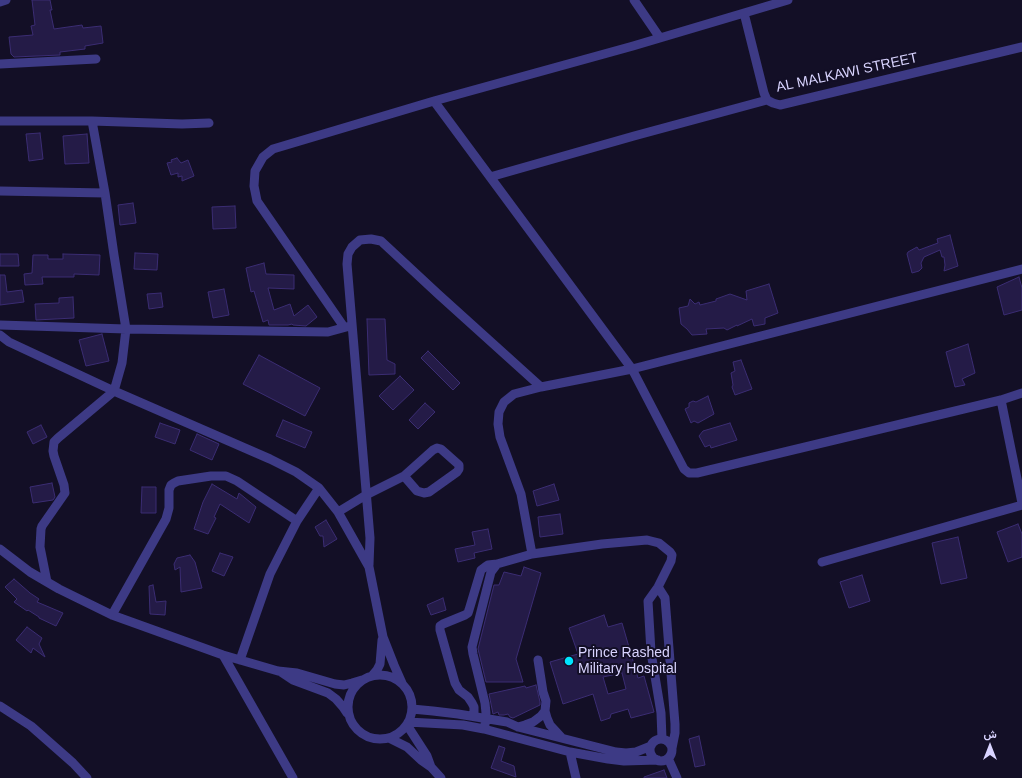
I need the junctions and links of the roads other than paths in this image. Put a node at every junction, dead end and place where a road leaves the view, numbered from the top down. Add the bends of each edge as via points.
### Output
1 (6, 0) edge
2 (634, 0) edge
3 (788, 0) edge
4 (0, 2) edge
5 (744, 13) junction
6 (660, 38) junction
7 (1022, 47) edge
8 (96, 59) dead end
9 (0, 64) edge
10 (767, 100) junction
11 (434, 101) junction
12 (0, 121) edge
13 (92, 121) junction
14 (209, 123) dead end
15 (490, 177) junction
16 (0, 191) edge
17 (105, 192) junction
18 (1022, 269) edge
19 (0, 325) edge
20 (348, 326) junction
21 (126, 329) junction
22 (0, 335) edge
23 (632, 369) junction
24 (541, 387) junction
25 (114, 391) junction
26 (1022, 393) edge
27 (1001, 400) junction
28 (404, 476) junction
29 (319, 488) junction
30 (366, 495) junction
31 (1022, 504) edge
32 (338, 512) junction
33 (297, 521) junction
34 (0, 549) edge
35 (532, 554) junction
36 (822, 562) dead end
37 (497, 564) junction
38 (369, 567) junction
39 (47, 582) junction
40 (658, 587) junction
41 (112, 615) junction
42 (383, 637) junction
43 (223, 655) junction
44 (240, 660) junction
45 (538, 660) dead end
46 (278, 671) junction
47 (372, 676) junction
48 (362, 680) junction
49 (402, 684) junction
50 (0, 706) edge
51 (412, 709) junction
52 (545, 711) junction
53 (348, 715) junction
54 (474, 716) junction
55 (485, 719) junction
56 (407, 723) junction
57 (518, 727) junction
58 (484, 729) junction
59 (389, 738) junction
60 (562, 738) junction
61 (662, 739) junction
62 (651, 746) junction
63 (672, 748) junction
64 (570, 752) junction
65 (668, 758) junction
66 (658, 760) junction
67 (431, 767) junction
68 (87, 778) edge
69 (293, 778) edge
70 (441, 778) edge
71 (576, 778) edge
72 (677, 778) edge

1 - 4 street
2 - 6 street
3 - 5 street
5 - 6 street
5 - 10 street, AL MALKAWI STREET
6 - 11 street
7 - 10 street, AL MALKAWI STREET via 780,105
8 - 9 street
10 - 15 street
11 - 15 street
11 - 20 street via 273,149 262,157 254,171 256,201
12 - 13 street
13 - 14 street
13 - 17 street
15 - 23 street
16 - 17 street
17 - 21 street
18 - 23 street
19 - 21 street
20 - 21 street via 328,332
20 - 24 street via 348,254 360,240 381,241
20 - 30 street
21 - 25 street via 122,363
22 - 25 street via 9,342
23 - 24 street
23 - 27 street via 684,469 689,473
24 - 35 street via 514,394 504,402 499,412 498,424 500,437 521,494
25 - 29 street via 270,459 296,472
25 - 39 street via 54,442 54,456 65,493 42,526 40,533
26 - 27 street
27 - 31 street
28 - 28 street via 417,491 424,493 457,472 459,465 442,449 437,448
28 - 30 street
29 - 32 street
29 - 33 street
30 - 32 street
30 - 38 street via 370,538
31 - 36 street
32 - 38 street
33 - 41 street via 226,476 210,476 174,483 169,490 166,519
33 - 44 street via 270,574
34 - 39 street
35 - 37 street
35 - 40 street via 647,540 659,543 672,555
37 - 54 street via 488,565 481,570 468,613 440,626 455,683 472,703
37 - 55 street via 491,572 472,647 485,703
38 - 42 street
39 - 41 street
40 - 61 street via 648,601 651,652 661,713
40 - 63 street via 665,598 675,724
41 - 43 street
42 - 47 street via 380,664
42 - 49 street
43 - 44 street
43 - 69 street
44 - 46 street
45 - 52 street via 546,701
46 - 48 street via 344,685
46 - 53 street via 293,680 328,693
47 - 48 street
47 - 49 street via 383,675
48 - 53 street via 350,695
49 - 51 street via 408,691
50 - 68 street via 31,726
51 - 54 street
51 - 56 street
52 - 57 street via 533,722
52 - 60 street via 550,724
53 - 59 street via 352,724 368,737
54 - 55 street
55 - 57 street via 507,722
55 - 58 street
56 - 58 street via 455,724
56 - 59 street via 399,733
56 - 67 street
57 - 60 street
58 - 64 street
59 - 67 street via 407,747
60 - 62 street via 626,753
61 - 62 street via 655,740
61 - 63 street via 669,742
62 - 66 street via 650,753
63 - 65 street
64 - 66 street via 618,760
64 - 71 street
65 - 66 street
65 - 72 street
67 - 70 street

